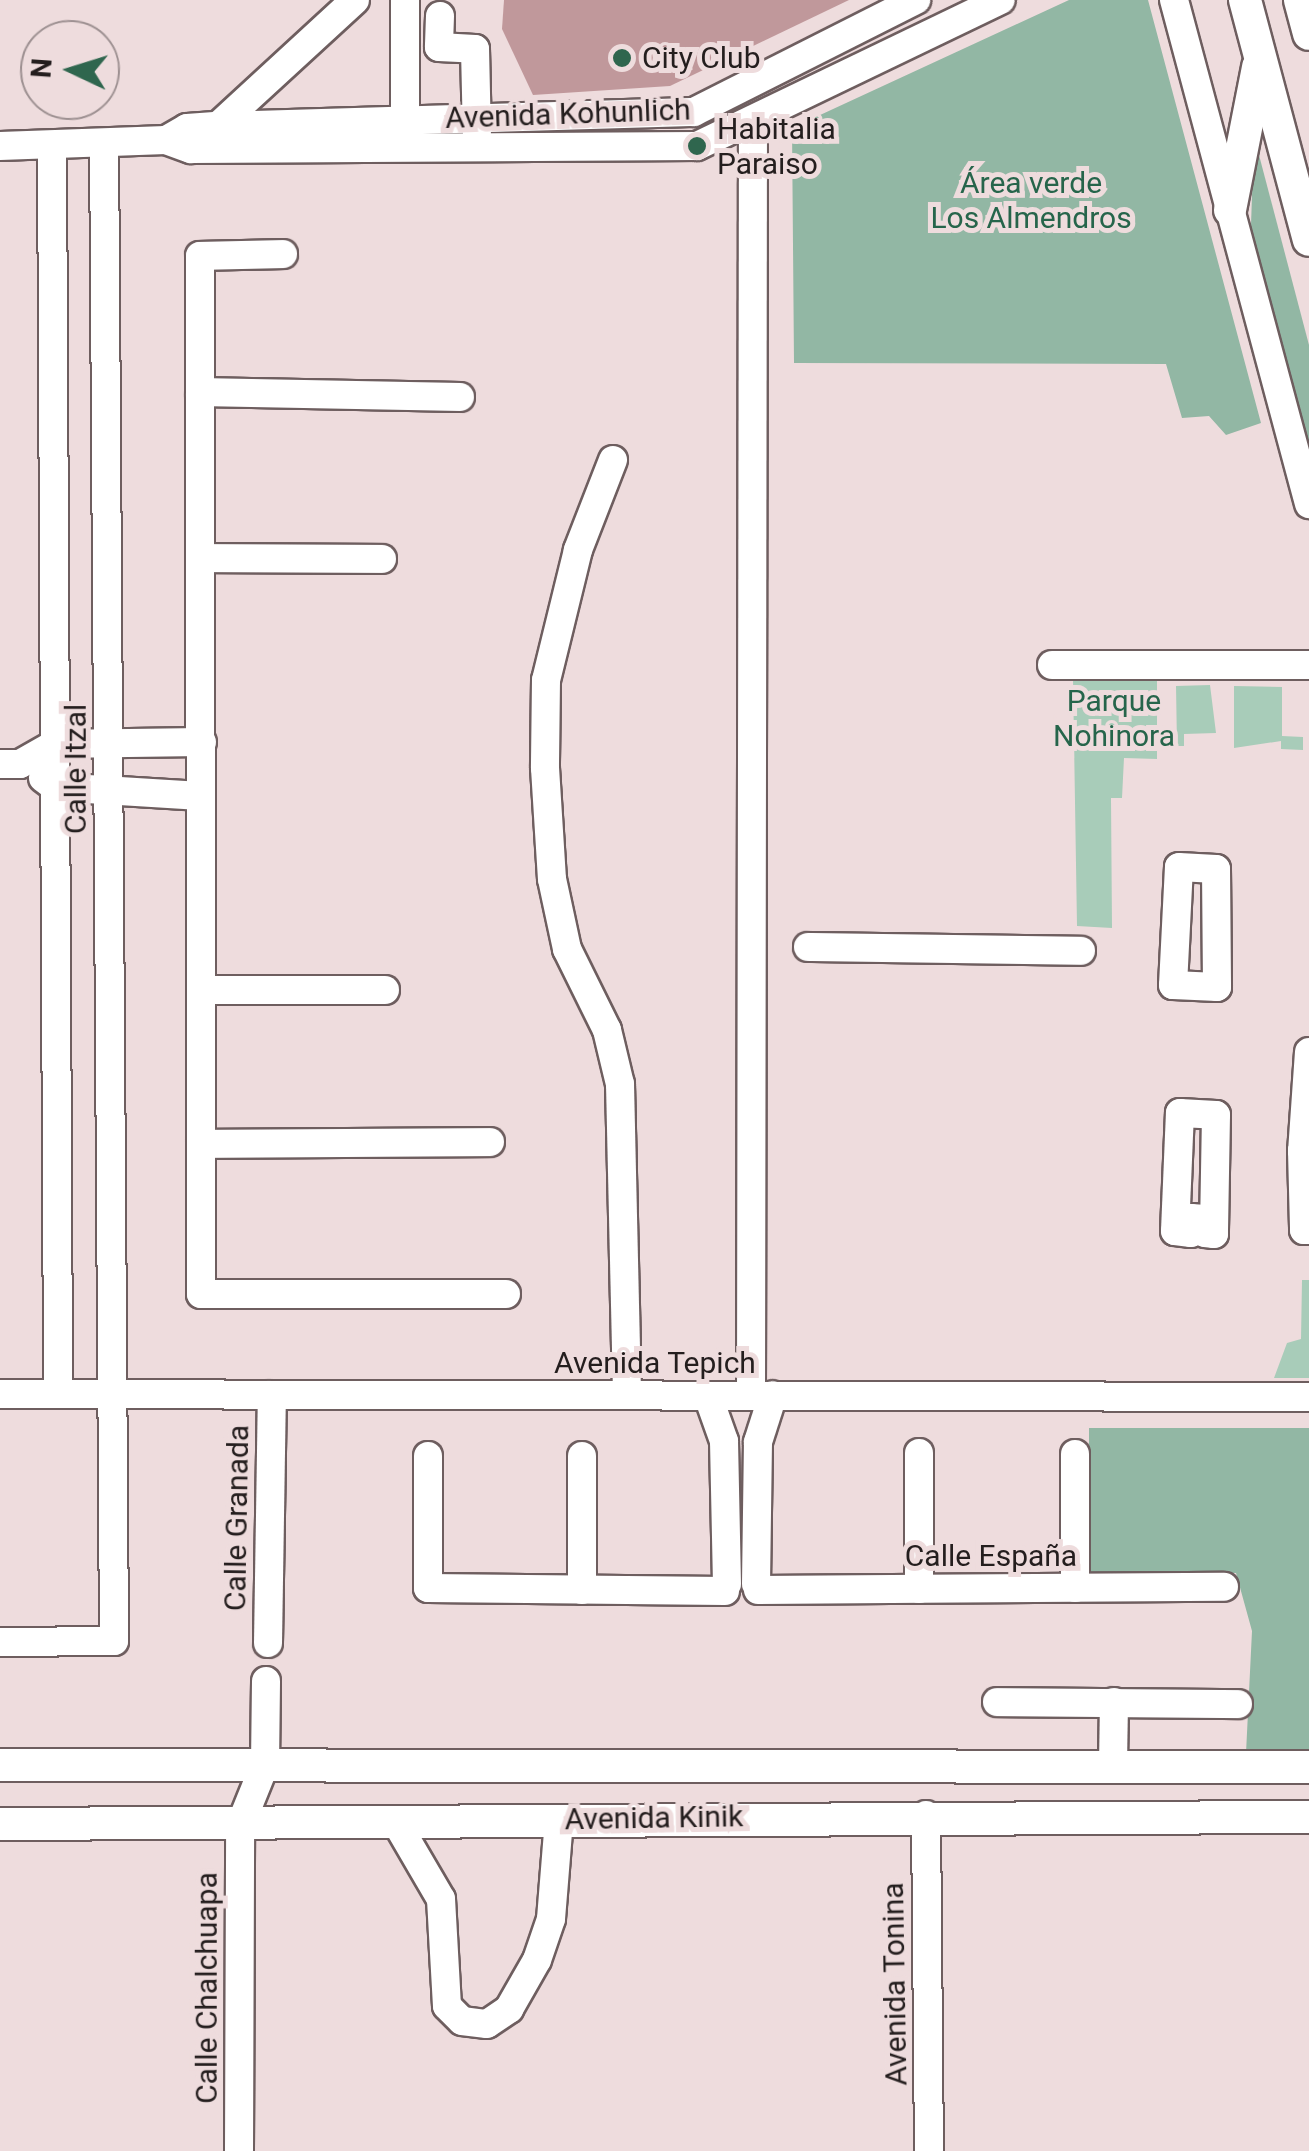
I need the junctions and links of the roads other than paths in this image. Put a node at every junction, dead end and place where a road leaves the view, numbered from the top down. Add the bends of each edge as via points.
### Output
1 (355, 0) edge
2 (405, 0) edge
3 (1002, 0) edge
4 (1174, 0) edge
5 (1244, 0) edge
6 (1300, 0) edge
7 (911, 2) edge
8 (440, 16) dead end
9 (1309, 34) edge
10 (930, 35) junction
11 (1260, 58) junction
12 (476, 119) junction
13 (405, 120) junction
14 (754, 122) junction
15 (218, 138) junction
16 (104, 144) junction
17 (0, 146) edge
18 (52, 147) junction
19 (477, 151) junction
20 (1230, 210) junction
21 (1309, 240) edge
22 (282, 254) dead end
23 (200, 392) junction
24 (460, 397) dead end
25 (613, 460) dead end
26 (1309, 504) edge
27 (201, 558) junction
28 (382, 559) dead end
29 (1052, 665) dead end
30 (1309, 665) edge
31 (202, 742) junction
32 (108, 743) junction
33 (55, 744) junction
34 (10, 764) edge
35 (55, 786) junction
36 (109, 790) junction
37 (202, 796) junction
38 (808, 947) dead end
39 (1080, 952) dead end
40 (201, 990) junction
41 (385, 990) dead end
42 (1309, 1052) edge
43 (490, 1142) dead end
44 (201, 1144) junction
45 (1306, 1151) edge
46 (1309, 1230) edge
47 (506, 1294) dead end
48 (0, 1394) edge
49 (58, 1394) junction
50 (113, 1394) junction
51 (272, 1394) junction
52 (626, 1395) junction
53 (708, 1396) junction
54 (762, 1396) junction
55 (1309, 1397) edge
56 (919, 1453) dead end
57 (1075, 1454) dead end
58 (428, 1456) dead end
59 (582, 1456) dead end
60 (726, 1577) junction
61 (757, 1578) junction
62 (1224, 1587) dead end
63 (1076, 1588) junction
64 (919, 1589) junction
65 (582, 1590) junction
66 (0, 1642) edge
67 (268, 1643) dead end
68 (266, 1681) dead end
69 (997, 1702) dead end
70 (1114, 1702) junction
71 (1238, 1704) dead end
72 (0, 1764) edge
73 (264, 1764) junction
74 (516, 1764) junction
75 (1113, 1765) junction
76 (1148, 1765) junction
77 (1309, 1766) edge
78 (926, 1816) junction
79 (1150, 1816) junction
80 (1309, 1817) edge
81 (559, 1819) junction
82 (516, 1820) junction
83 (396, 1822) junction
84 (0, 1824) edge
85 (240, 1826) junction
86 (239, 2151) edge
87 (930, 2151) edge

1 - 15 street
2 - 13 street
3 - 10 street, Avenida Kohunlich
4 - 20 street
5 - 11 main road
6 - 9 main road
7 - 10 street
7 - 12 street, Avenida Kohunlich via 694,112
8 - 12 street via 439,47 475,49
10 - 14 street, Avenida Kohunlich
11 - 20 main road
11 - 21 main road
12 - 13 street, Avenida Kohunlich
12 - 19 street
13 - 15 street, Avenida Kohunlich
14 - 19 street, Avenida Kohunlich via 697,146
14 - 54 street
15 - 16 street, Avenida Kohunlich
15 - 19 street, Avenida Kohunlich
16 - 18 street, Avenida Kohunlich
16 - 32 street, Calle Itzal
17 - 18 street, Avenida Kohunlich
18 - 33 street, Calle Itzal
20 - 26 street
22 - 23 street via 200,256
23 - 24 street
23 - 27 street
25 - 52 street via 578,550 546,680 545,768 552,878 567,949 607,1030 620,1084
27 - 28 street
27 - 31 street
29 - 30 street
31 - 32 street
31 - 37 street
32 - 33 street
32 - 36 street, Calle Itzal
33 - 34 street
33 - 35 street, Calle Itzal
34 - 35 street
35 - 36 street
35 - 49 street, Calle Itzal
36 - 37 street
36 - 50 street, Calle Itzal
37 - 40 street
38 - 39 street
40 - 41 street
40 - 44 street
42 - 45 street
43 - 44 street
44 - 47 street via 201,1294
45 - 46 street
48 - 49 street, Avenida Tepich
49 - 50 street, Avenida Tepich
50 - 51 street, Avenida Tepich
50 - 66 street, Calle Itzal via 114,1641
51 - 52 street, Avenida Tepich
51 - 67 street, Calle Granada
52 - 53 street, Avenida Tepich
53 - 54 street, Avenida Tepich
53 - 60 street via 724,1441
54 - 55 street, Avenida Tepich
54 - 61 street
56 - 64 street
57 - 63 street
58 - 65 street, Calle España via 428,1588
59 - 65 street
60 - 61 street
60 - 61 street, Calle España via 729,1602 745,1607
60 - 65 street, Calle España
61 - 64 street, Calle España
62 - 63 street, Calle España
63 - 64 street, Calle España
68 - 73 street
69 - 70 street
70 - 71 street
70 - 75 street
72 - 73 main road, Avenida Kinik
73 - 74 main road, Avenida Kinik
73 - 85 street
74 - 75 main road, Avenida Kinik
74 - 82 main road
75 - 76 main road, Avenida Kinik
76 - 77 main road, Avenida Kinik
76 - 79 main road
78 - 79 main road, Avenida Kinik
78 - 81 main road, Avenida Kinik
78 - 87 street, Avenida Tonina
79 - 80 main road, Avenida Kinik
81 - 82 main road, Avenida Kinik
81 - 83 street via 551,1919 537,1960 509,2009 487,2024 462,2020 447,2006 441,1899
82 - 83 main road, Avenida Kinik
83 - 85 main road, Avenida Kinik
84 - 85 main road, Avenida Kinik
85 - 86 street, Calle Chalchuapa

